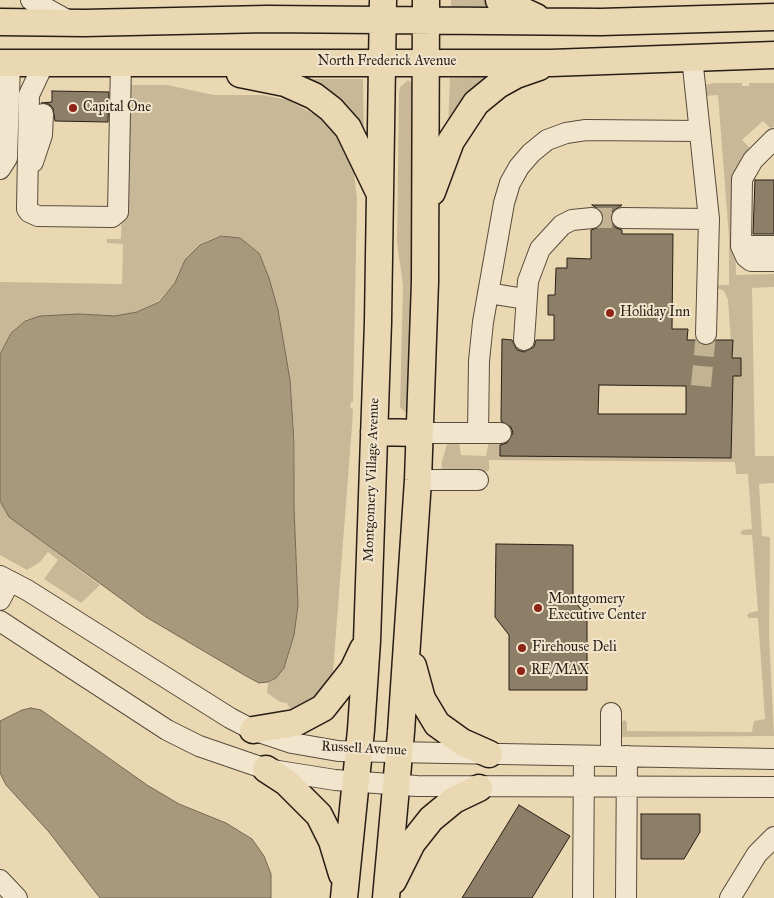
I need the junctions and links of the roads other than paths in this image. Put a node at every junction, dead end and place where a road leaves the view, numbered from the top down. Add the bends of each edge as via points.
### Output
1 (31, 0) edge
2 (319, 0) edge
3 (499, 0) edge
4 (383, 10) edge
5 (426, 10) edge
6 (774, 17) edge
7 (267, 19) junction
8 (546, 21) junction
9 (0, 22) edge
10 (74, 23) junction
11 (774, 56) edge
12 (692, 57) junction
13 (383, 62) junction
14 (426, 62) junction
15 (5, 63) edge
16 (44, 63) junction
17 (551, 63) junction
18 (121, 64) junction
19 (147, 64) junction
20 (700, 131) junction
21 (774, 139) edge
22 (0, 169) edge
23 (26, 183) junction
24 (381, 198) junction
25 (425, 212) junction
26 (592, 218) tunnel mouth
27 (622, 218) tunnel mouth
28 (709, 219) junction
29 (741, 246) junction
30 (774, 246) edge
31 (774, 261) edge
32 (488, 293) junction
33 (525, 299) junction
34 (706, 334) tunnel mouth
35 (524, 340) dead end
36 (374, 432) junction
37 (419, 433) junction
38 (478, 433) junction
39 (500, 433) dead end
40 (418, 480) junction
41 (478, 480) dead end
42 (5, 579) edge
43 (0, 600) edge
44 (0, 621) edge
45 (409, 630) junction
46 (366, 641) junction
47 (611, 713) dead end
48 (253, 730) junction
49 (359, 751) junction
50 (399, 752) junction
51 (489, 754) junction
52 (584, 756) junction
53 (619, 756) junction
54 (774, 759) edge
55 (266, 769) junction
56 (356, 782) junction
57 (396, 785) junction
58 (584, 787) junction
59 (774, 787) edge
60 (478, 788) junction
61 (627, 788) junction
62 (774, 837) edge
63 (0, 880) edge
64 (345, 894) edge
65 (17, 898) edge
66 (386, 898) edge
67 (583, 898) edge
68 (626, 898) edge
69 (730, 898) edge

1 - 10 street
2 - 7 main road via 295,12
3 - 8 main road
4 - 5 main road
4 - 7 main road
4 - 13 main road, Montgomery Village Avenue
5 - 8 main road
5 - 14 main road
6 - 8 main road
7 - 10 main road
9 - 10 main road
11 - 12 main road, North Frederick Avenue
12 - 17 main road, North Frederick Avenue
12 - 20 street
13 - 14 main road, North Frederick Avenue
13 - 19 main road, North Frederick Avenue
13 - 24 main road, Montgomery Village Avenue
14 - 17 main road, North Frederick Avenue
14 - 25 main road
15 - 16 main road, North Frederick Avenue
15 - 22 street via 7,158
16 - 18 main road, North Frederick Avenue
16 - 23 street via 42,135
16 - 23 street via 29,95
17 - 25 main road via 516,75 476,103 451,141
18 - 19 main road, North Frederick Avenue
18 - 23 street via 116,215 33,215 26,204
19 - 24 main road via 242,74 285,83 314,96 348,128
20 - 28 street
20 - 32 street via 586,130 547,140 519,168 510,183
21 - 29 street via 753,160 742,179
24 - 36 main road, Montgomery Village Avenue
25 - 37 main road
26 - 33 street via 572,220 546,240 530,269
27 - 28 street
28 - 34 street
29 - 30 street
29 - 31 street via 749,260
32 - 33 street
32 - 38 street via 480,341
33 - 35 street
36 - 37 main road
36 - 46 main road, Montgomery Village Avenue
37 - 38 street
37 - 40 main road
38 - 39 street
40 - 41 street
40 - 45 main road
42 - 43 street
42 - 48 street, Russell Avenue
44 - 55 street via 167,730 199,746
45 - 50 main road
45 - 51 main road via 422,699 437,724 446,733
46 - 48 main road via 353,670 323,708 295,724
46 - 49 main road, Montgomery Village Avenue
47 - 53 street
48 - 49 street, Russell Avenue via 300,744
49 - 50 street, Russell Avenue
49 - 56 main road, Montgomery Village Avenue
50 - 51 street, Russell Avenue
50 - 57 main road
51 - 52 street, Russell Avenue
52 - 53 street, Russell Avenue
52 - 58 street
53 - 54 street, Russell Avenue
53 - 61 street
55 - 56 street
55 - 64 main road via 286,782 319,815 339,858
56 - 57 street
56 - 64 main road, Montgomery Village Avenue
57 - 60 street
57 - 66 main road
58 - 60 street
58 - 61 street
58 - 67 street
59 - 61 street
60 - 66 main road via 454,800 431,818 412,843
61 - 68 street
62 - 69 street via 757,854
63 - 65 street

